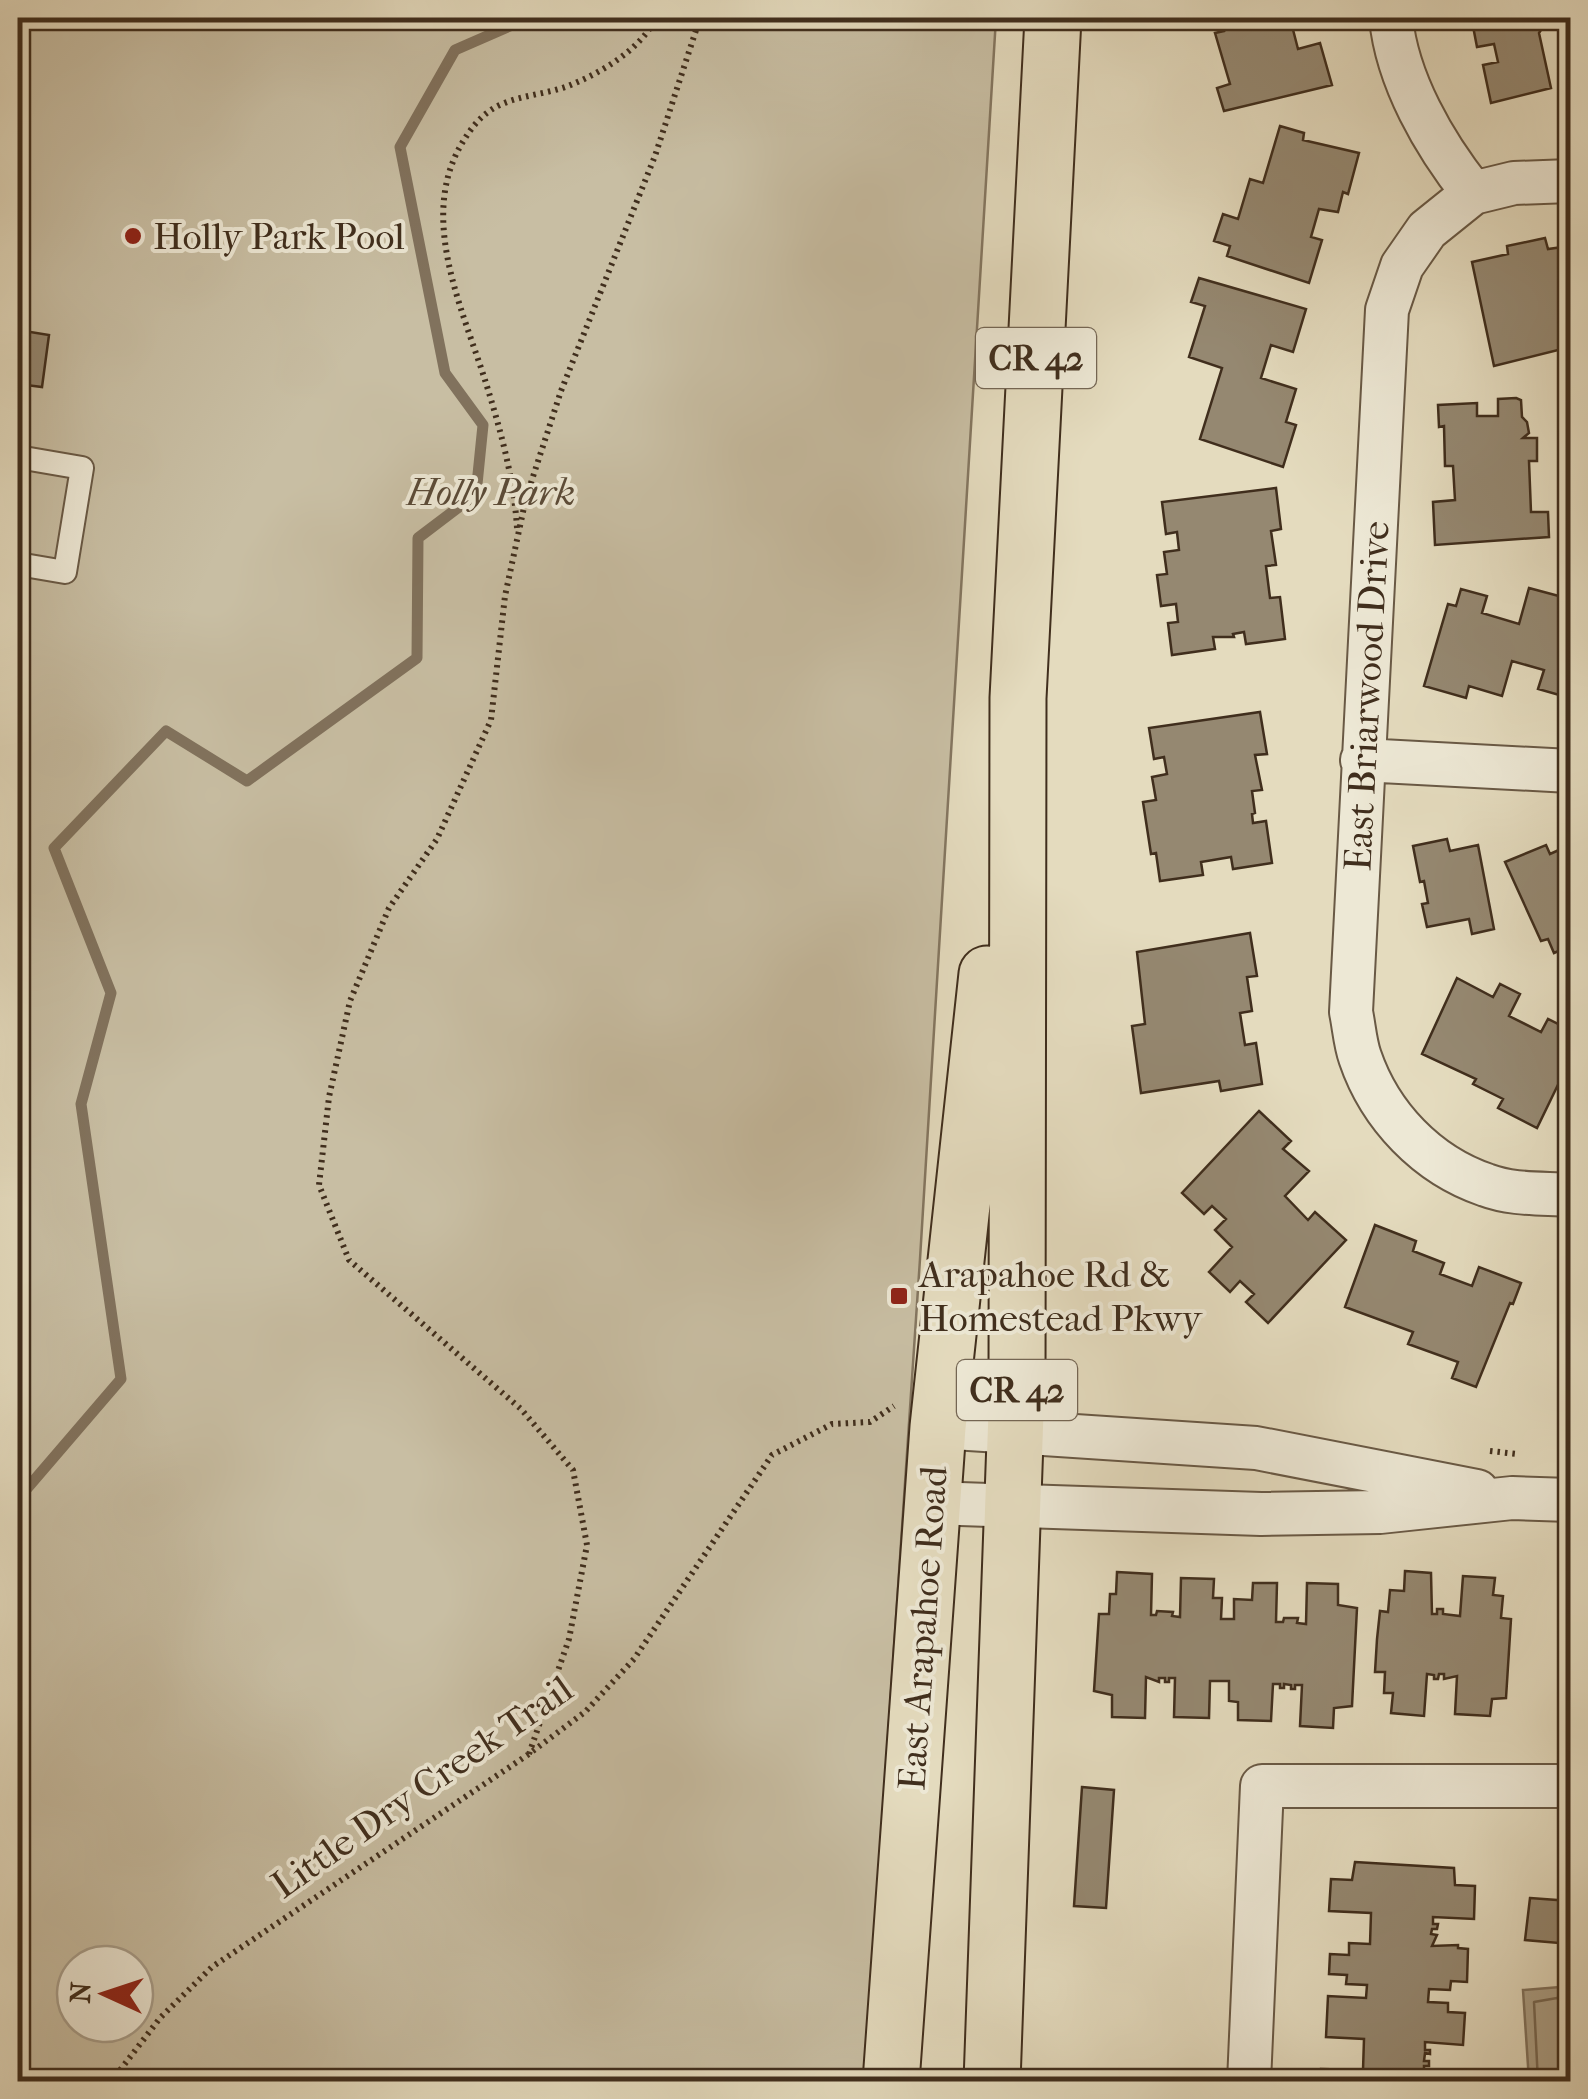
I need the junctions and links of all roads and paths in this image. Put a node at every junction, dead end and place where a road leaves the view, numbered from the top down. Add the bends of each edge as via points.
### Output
1 (656, 18) edge
2 (700, 18) edge
3 (1053, 18) edge
4 (1391, 18) edge
5 (1570, 181) edge
6 (1473, 193) junction
7 (18, 457) edge
8 (518, 536) junction
9 (18, 564) edge
10 (18, 630) edge
11 (29, 632) dead end
12 (1018, 698) junction
13 (1362, 760) junction
14 (1570, 770) edge
15 (1570, 1195) edge
16 (919, 1411) junction
17 (1015, 1431) junction
18 (1512, 1498) junction
19 (1570, 1500) edge
20 (931, 1502) junction
21 (1012, 1506) junction
22 (529, 1754) junction
23 (1570, 1786) edge
24 (111, 2082) edge
25 (891, 2082) edge
26 (992, 2082) edge
27 (1249, 2082) edge

1 - 8 path via 636,46 601,69 489,110 468,134 445,180 446,240 515,490
2 - 8 path via 655,156 560,392
3 - 12 main road, East Arapahoe Road / CR 42
4 - 6 street via 1394,45 1419,106
5 - 6 street, East Briarwood Drive
6 - 13 street, East Briarwood Drive via 1427,230 1402,266 1387,310
7 - 9 lane via 82,468 65,572
8 - 22 path via 491,720 437,839 389,908 350,1001 319,1184 350,1260 521,1409 573,1470 588,1545 569,1639
10 - 11 path
12 - 16 main road, East Arapahoe Road / CR 42
12 - 17 main road, East Arapahoe Road / CR 42
13 - 14 street
13 - 15 street, East Briarwood Drive via 1351,1012 1359,1056 1382,1106 1417,1145 1487,1186
16 - 17 street
16 - 20 main road, East Arapahoe Road / CR 42
16 - 22 path, Little Dry Creek Trail via 832,1424 772,1455 634,1659 585,1712
17 - 18 street via 1256,1448
17 - 21 main road, East Arapahoe Road / CR 42
18 - 19 street
18 - 21 street via 1380,1512 1261,1514
20 - 21 street
20 - 25 main road, East Arapahoe Road / CR 42
21 - 26 main road, East Arapahoe Road / CR 42
22 - 24 path, Little Dry Creek Trail via 212,1966 160,2018
23 - 27 street via 1262,1786

